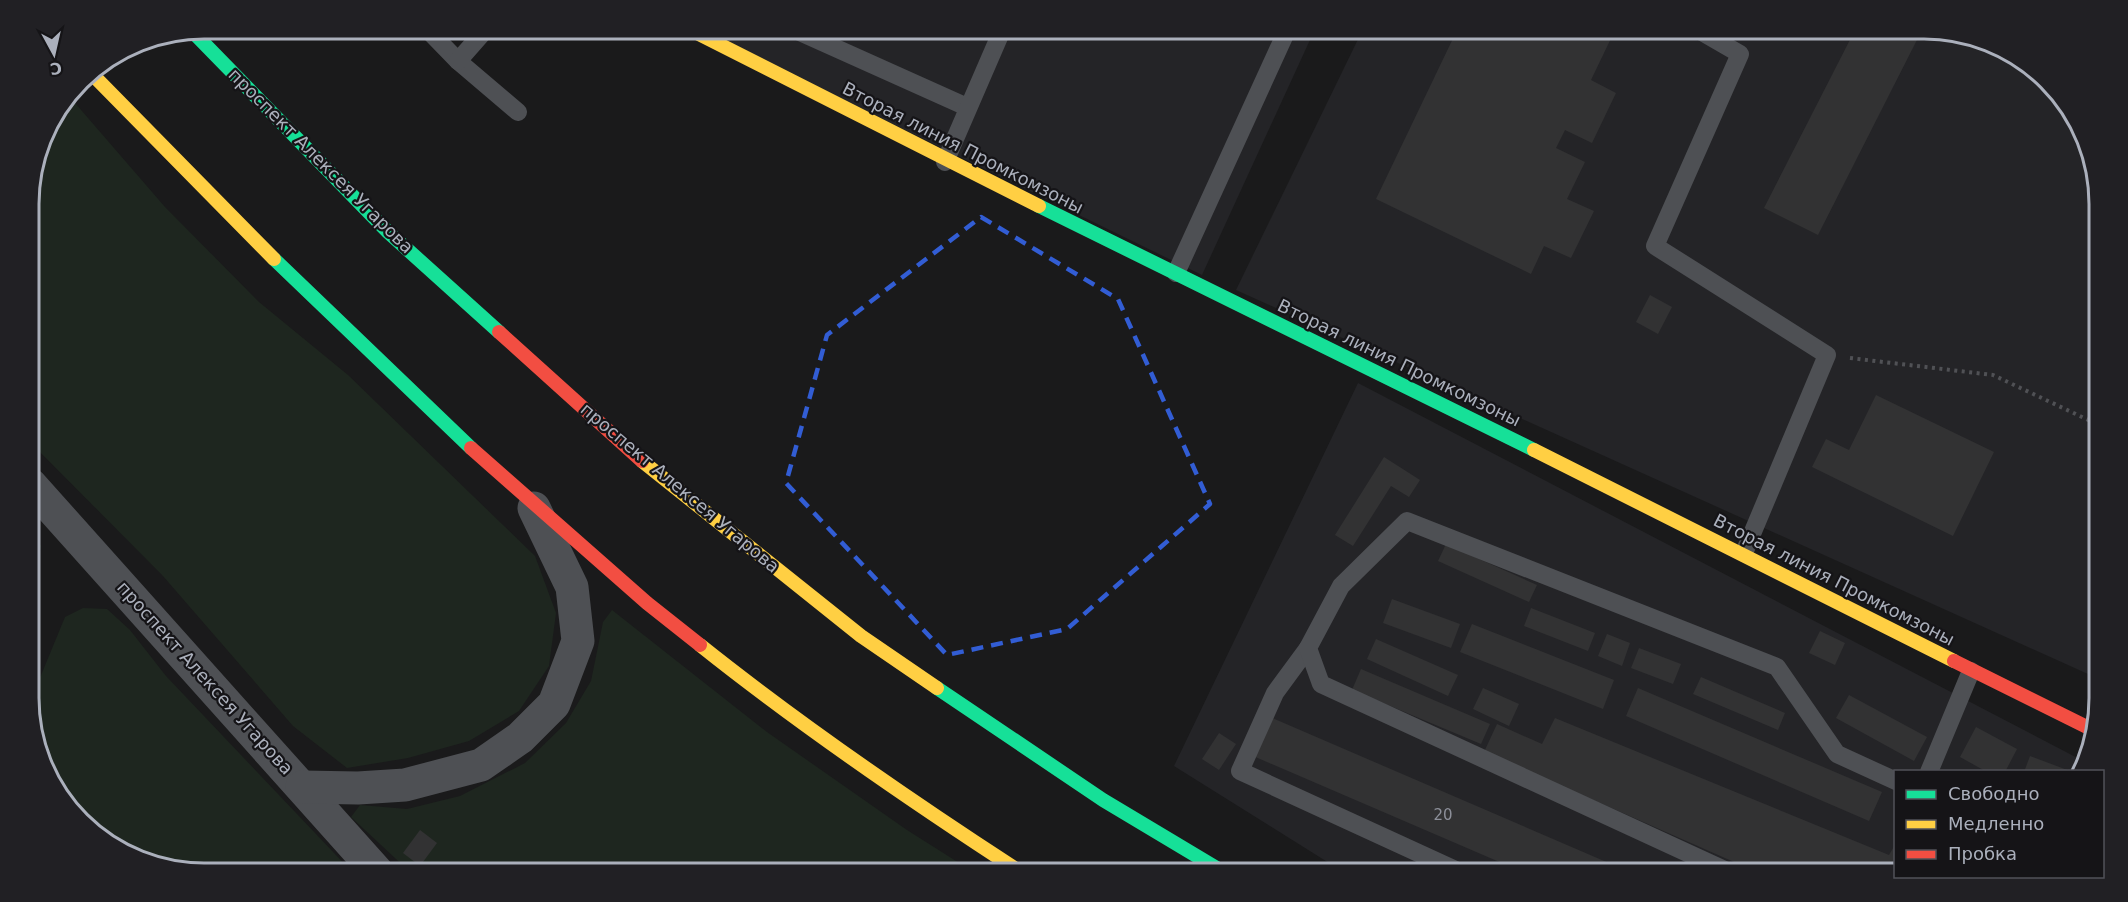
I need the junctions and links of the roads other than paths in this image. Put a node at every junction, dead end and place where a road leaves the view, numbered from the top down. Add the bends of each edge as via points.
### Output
1 (200, 39) edge
2 (437, 39) edge
3 (477, 39) edge
4 (708, 39) edge
5 (816, 39) edge
6 (998, 39) edge
7 (1283, 39) edge
8 (1714, 39) edge
9 (458, 61) junction
10 (97, 79) edge
11 (967, 107) junction
12 (518, 112) dead end
13 (945, 162) junction
14 (1176, 273) junction
15 (39, 494) edge
16 (534, 508) junction
17 (1744, 553) junction
18 (1308, 648) junction
19 (1971, 671) junction
20 (2087, 727) edge
21 (1929, 770) edge
22 (1894, 780) edge
23 (302, 787) junction
24 (369, 863) edge
25 (1006, 863) edge
26 (1208, 863) edge
27 (1440, 863) edge
28 (1709, 863) edge

1 - 26 main road, проспект Алексея Угарова via 388,232 652,470 861,636 1103,800
2 - 9 lane
3 - 9 lane
4 - 13 main road, Вторая линия Промкомзоны
5 - 11 lane
6 - 11 lane
7 - 14 lane
8 - 17 lane via 1740,54 1654,246 1827,356
9 - 12 lane
10 - 16 main road via 279,267
11 - 13 lane
13 - 14 main road, Вторая линия Промкомзоны
14 - 17 main road, Вторая линия Промкомзоны
15 - 23 street, проспект Алексея Угарова
16 - 23 street via 572,587 578,641 554,705 520,738 481,765 405,785
16 - 25 main road via 740,680 956,833
17 - 19 main road, Вторая линия Промкомзоны
18 - 22 lane via 1341,586 1407,521 1778,667 1837,754
18 - 27 lane via 1275,693 1239,771
18 - 28 lane via 1321,684
19 - 20 main road, Вторая линия Промкомзоны
19 - 21 lane
23 - 24 street, проспект Алексея Угарова

